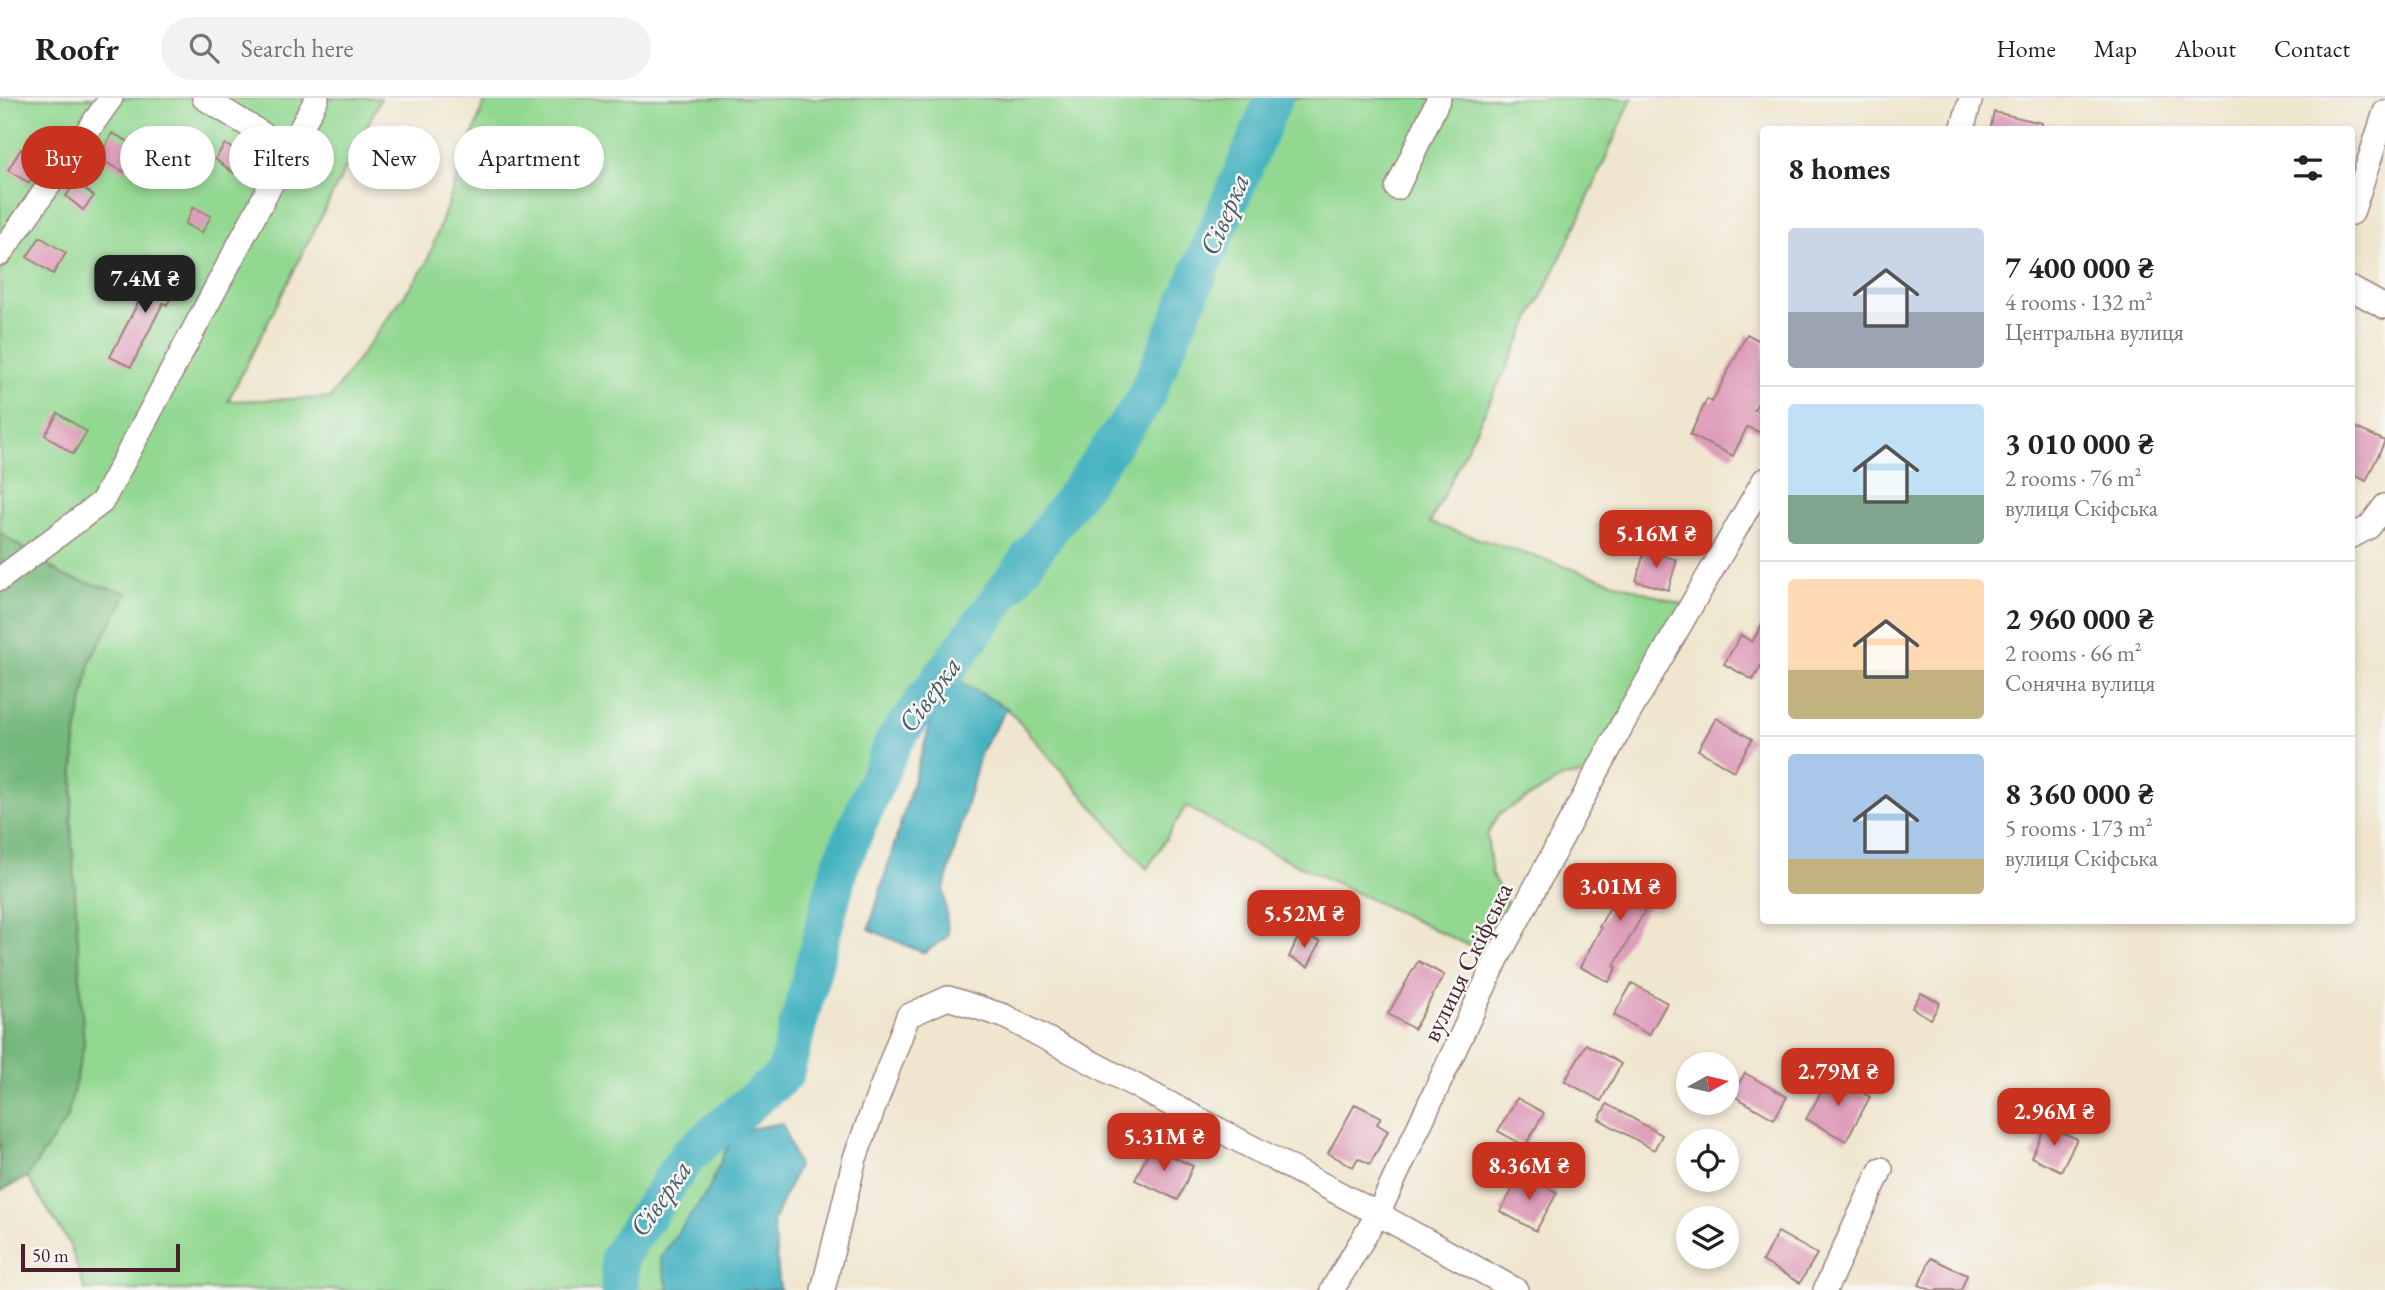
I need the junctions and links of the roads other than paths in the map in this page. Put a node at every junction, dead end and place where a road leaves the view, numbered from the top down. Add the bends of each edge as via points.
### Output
1 (111, 98) edge
2 (204, 98) edge
3 (317, 98) edge
4 (1439, 98) edge
5 (1970, 98) edge
6 (2385, 112) edge
7 (250, 126) edge
8 (302, 126) edge
9 (1963, 126) edge
10 (1397, 188) dead end
11 (268, 189) edge
12 (2355, 204) edge
13 (0, 254) edge
14 (2355, 291) edge
15 (2385, 306) edge
16 (1760, 487) edge
17 (2385, 506) edge
18 (2355, 534) edge
19 (0, 579) edge
20 (1881, 1169) dead end
21 (1378, 1214) junction
22 (823, 1290) edge
23 (1332, 1290) edge
24 (1516, 1290) edge
25 (1825, 1290) edge

1 - 13 street
2 - 7 street
3 - 8 street
4 - 10 street
5 - 9 street
6 - 12 street
11 - 19 street via 102,502
14 - 15 street
16 - 21 street, вулиця Скіфська via 1622,725 1497,959
17 - 18 street via 2369,527
20 - 25 street
21 - 22 street via 1003,1016 948,998 908,1016 855,1158
21 - 23 street, вулиця Скіфська
21 - 24 street

